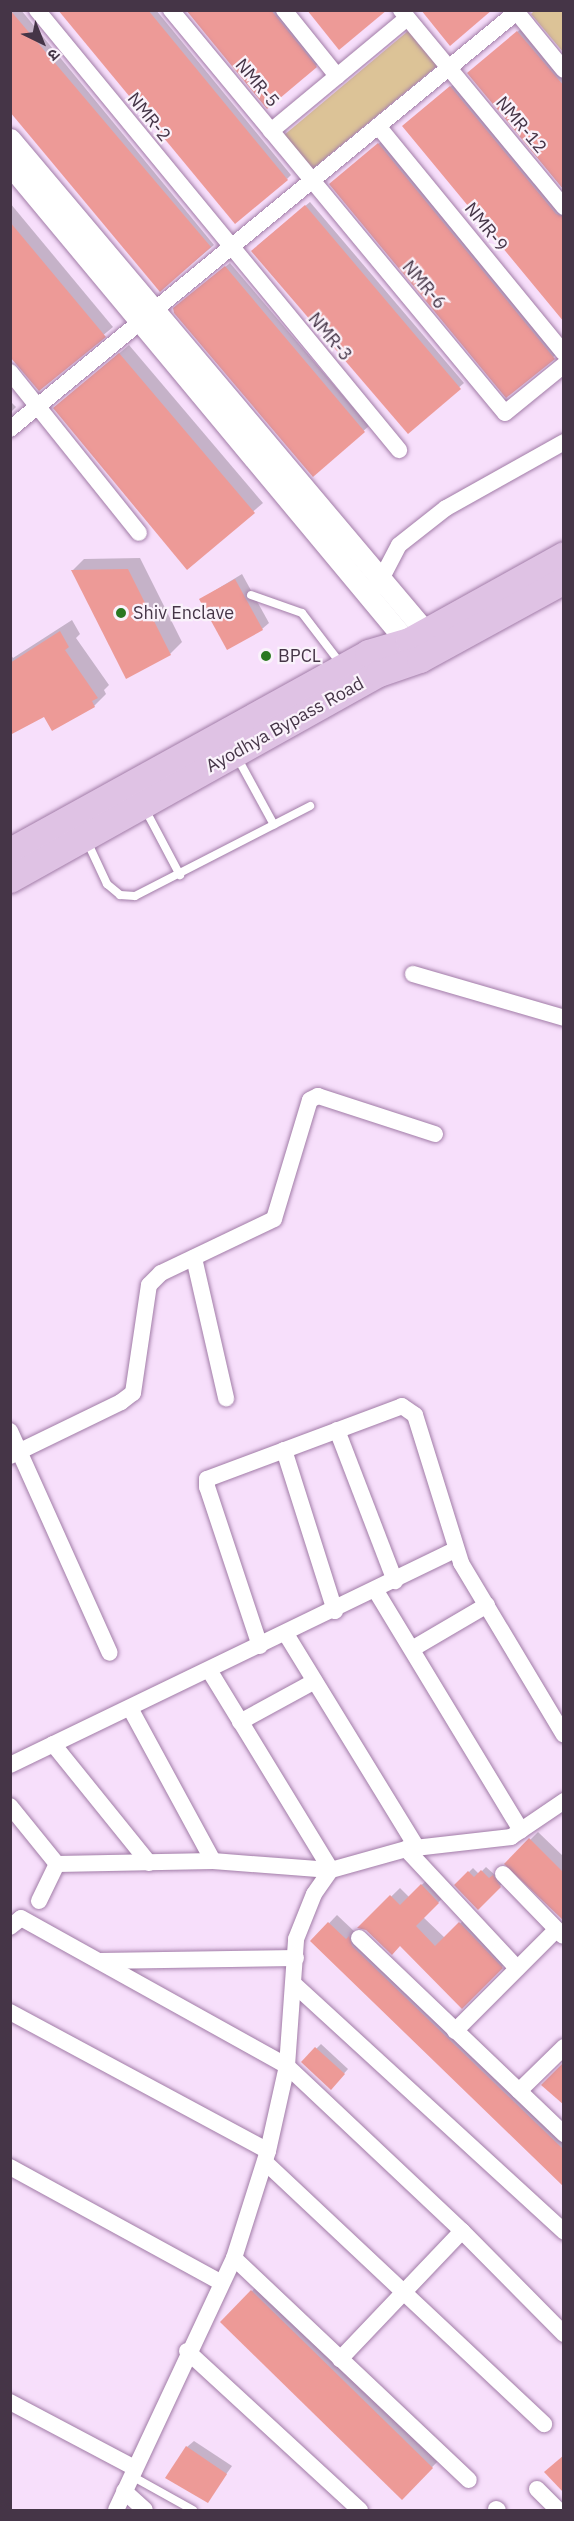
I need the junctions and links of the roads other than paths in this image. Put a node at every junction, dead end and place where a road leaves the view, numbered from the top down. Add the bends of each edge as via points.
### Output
1 (37, 10) edge
2 (171, 10) edge
3 (284, 10) edge
4 (516, 11) edge
5 (404, 14) edge
6 (449, 68) junction
7 (564, 69) edge
8 (337, 76) junction
9 (378, 126) junction
10 (271, 131) junction
11 (10, 139) edge
12 (10, 165) edge
13 (312, 181) junction
14 (564, 207) edge
15 (232, 248) junction
16 (149, 316) junction
17 (564, 353) edge
18 (564, 365) edge
19 (10, 372) edge
20 (38, 406) junction
21 (10, 429) edge
22 (564, 442) edge
23 (399, 450) dead end
24 (139, 533) dead end
25 (564, 555) edge
26 (382, 578) junction
27 (564, 580) edge
28 (251, 595) dead end
29 (371, 598) junction
30 (424, 645) junction
31 (343, 666) junction
32 (229, 743) junction
33 (143, 805) junction
34 (310, 806) dead end
35 (274, 825) junction
36 (85, 837) junction
37 (10, 851) edge
38 (180, 875) junction
39 (10, 879) edge
40 (413, 975) dead end
41 (564, 1018) edge
42 (435, 1134) dead end
43 (194, 1258) junction
44 (226, 1398) dead end
45 (337, 1430) junction
46 (10, 1431) edge
47 (284, 1450) junction
48 (15, 1454) edge
49 (455, 1550) junction
50 (395, 1581) junction
51 (376, 1591) junction
52 (486, 1605) junction
53 (334, 1611) junction
54 (286, 1634) junction
55 (260, 1646) junction
56 (412, 1649) junction
57 (110, 1653) dead end
58 (209, 1670) junction
59 (315, 1681) junction
60 (130, 1708) junction
61 (240, 1722) junction
62 (564, 1735) edge
63 (53, 1744) junction
64 (10, 1765) edge
65 (564, 1801) edge
66 (10, 1806) edge
67 (521, 1830) junction
68 (412, 1849) junction
69 (213, 1861) junction
70 (149, 1863) junction
71 (57, 1864) junction
72 (331, 1870) junction
73 (502, 1874) dead end
74 (39, 1901) dead end
75 (10, 1927) edge
76 (560, 1933) edge
77 (359, 1938) dead end
78 (296, 1958) junction
79 (98, 1961) junction
80 (517, 1968) junction
81 (296, 1986) junction
82 (10, 2012) edge
83 (455, 2031) junction
84 (564, 2047) edge
85 (287, 2066) junction
86 (519, 2091) junction
87 (564, 2134) edge
88 (266, 2157) junction
89 (10, 2167) edge
90 (462, 2231) junction
91 (564, 2232) edge
92 (234, 2258) junction
93 (220, 2282) junction
94 (403, 2292) junction
95 (564, 2334) edge
96 (187, 2351) junction
97 (340, 2359) junction
98 (10, 2402) edge
99 (544, 2424) dead end
100 (132, 2471) junction
101 (469, 2481) dead end
102 (537, 2489) dead end
103 (124, 2491) junction
104 (116, 2511) edge
105 (145, 2511) edge
106 (193, 2511) edge
107 (360, 2511) edge
108 (558, 2511) edge

1 - 15 street, NMR-2
2 - 10 street, NMR-5
3 - 8 street
4 - 6 street
4 - 7 street
5 - 6 street, NMR-12
5 - 8 street
6 - 9 street
6 - 14 street, NMR-12
8 - 10 street
9 - 13 street
9 - 17 street, NMR-9
10 - 13 street, NMR-5
11 - 16 street
12 - 16 street
13 - 15 street
13 - 18 street, NMR-6 via 505,413
15 - 16 street
15 - 23 street, NMR-3
16 - 20 street
16 - 26 street
16 - 29 street
19 - 20 street
20 - 21 street
20 - 24 street
22 - 26 street via 446,508 399,545
25 - 30 main road, Ayodhya Bypass Road
26 - 29 street
26 - 30 street
27 - 30 main road, Ayodhya Bypass Road
28 - 31 lane via 302,613
29 - 30 street
30 - 31 main road, Ayodhya Bypass Road via 368,653
30 - 32 main road, Ayodhya Bypass Road via 379,673
31 - 32 main road, Ayodhya Bypass Road
32 - 33 main road, Ayodhya Bypass Road
32 - 35 lane
32 - 37 main road, Ayodhya Bypass Road
33 - 36 main road, Ayodhya Bypass Road
33 - 38 lane
34 - 35 lane
35 - 38 lane
36 - 38 lane via 107,884 120,895 143,893
36 - 39 main road, Ayodhya Bypass Road
40 - 41 street
42 - 43 street via 318,1096 310,1100 274,1219
43 - 44 street
43 - 48 street via 161,1274 149,1285 133,1393
45 - 47 street
45 - 49 street via 402,1406 409,1408 415,1415
45 - 50 street
46 - 48 street
47 - 53 street
47 - 55 street via 207,1479
48 - 57 street
49 - 50 street
49 - 52 street
50 - 51 street
51 - 53 street
51 - 56 street
52 - 56 street
52 - 62 street
53 - 54 street
54 - 55 street
54 - 59 street
55 - 58 street
56 - 67 street
58 - 60 street
58 - 61 street
59 - 61 street
59 - 68 street
60 - 63 street
60 - 69 street
61 - 72 street
63 - 64 street
63 - 70 street
65 - 67 street
66 - 71 street
67 - 68 street via 511,1837
68 - 72 street
68 - 80 street
69 - 70 street
69 - 72 street
70 - 71 street
71 - 74 street
72 - 78 street via 306,1913 296,1939
73 - 76 street
75 - 79 street via 21,1918
76 - 80 street
77 - 83 street
78 - 79 street
78 - 81 street
79 - 85 street
80 - 83 street
81 - 85 street
81 - 91 street
82 - 88 street
83 - 86 street
84 - 86 street
85 - 88 street
85 - 90 street
86 - 87 street
88 - 92 street
88 - 94 street
89 - 93 street
90 - 94 street
90 - 95 street
92 - 93 street
92 - 97 street
93 - 96 street
94 - 97 street
94 - 99 street
96 - 100 street
96 - 107 street
97 - 101 street
98 - 100 street
100 - 103 street
100 - 106 lane
102 - 108 street
103 - 104 street
103 - 105 street

